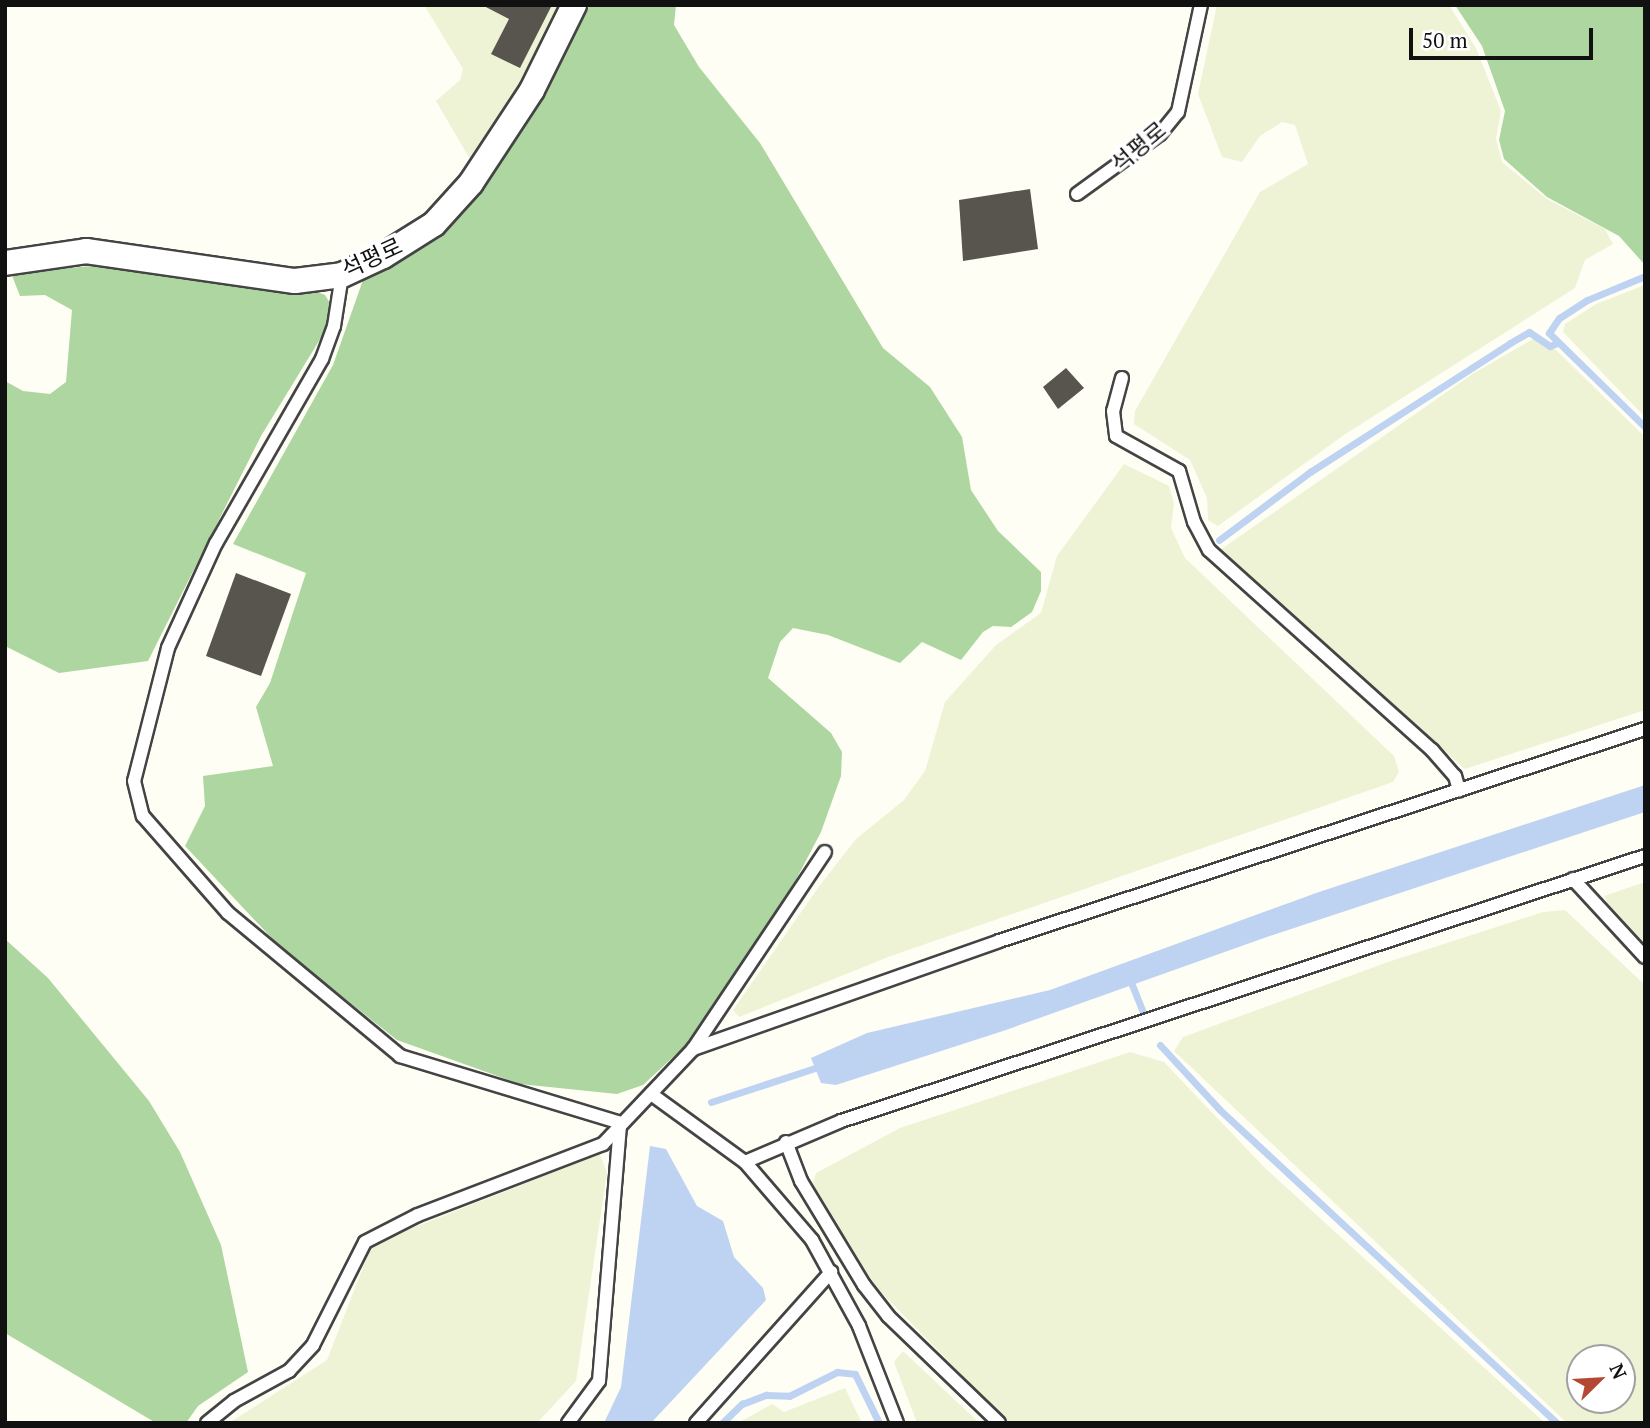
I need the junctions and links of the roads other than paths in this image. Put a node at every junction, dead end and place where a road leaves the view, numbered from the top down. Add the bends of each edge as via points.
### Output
1 (574, 5) edge
2 (1201, 5) edge
3 (1077, 194) dead end
4 (5, 263) edge
5 (342, 275) junction
6 (1122, 378) dead end
7 (1645, 729) edge
8 (1459, 790) junction
9 (825, 852) dead end
10 (1645, 856) edge
11 (1573, 879) junction
12 (1645, 957) edge
13 (693, 1049) junction
14 (651, 1094) junction
15 (620, 1123) junction
16 (786, 1143) junction
17 (745, 1162) junction
18 (831, 1272) junction
19 (207, 1423) edge
20 (568, 1423) edge
21 (696, 1423) edge
22 (897, 1423) edge
23 (999, 1423) edge

1 - 5 street, 석평로 via 526,100 471,183 416,237
2 - 3 lane, 석평로 via 1178,112 1160,134
4 - 5 street, 석평로 via 86,251 295,281
5 - 15 lane via 334,326 322,359 216,543 168,648 134,781 143,816 228,913 401,1056
6 - 8 lane via 1113,411 1116,436 1180,471 1194,522 1209,551 1432,750 1455,776
7 - 8 lane
8 - 13 lane via 999,941
9 - 13 lane
10 - 11 lane
11 - 12 lane
11 - 16 lane
13 - 14 lane
14 - 15 lane
14 - 17 lane
15 - 19 lane via 603,1144 583,1154 418,1215 365,1242 313,1345 289,1371 234,1401
15 - 20 lane via 599,1381
16 - 17 lane
16 - 23 lane via 801,1181 864,1285 888,1316
17 - 18 lane via 773,1191
18 - 21 lane
18 - 22 lane via 859,1326

